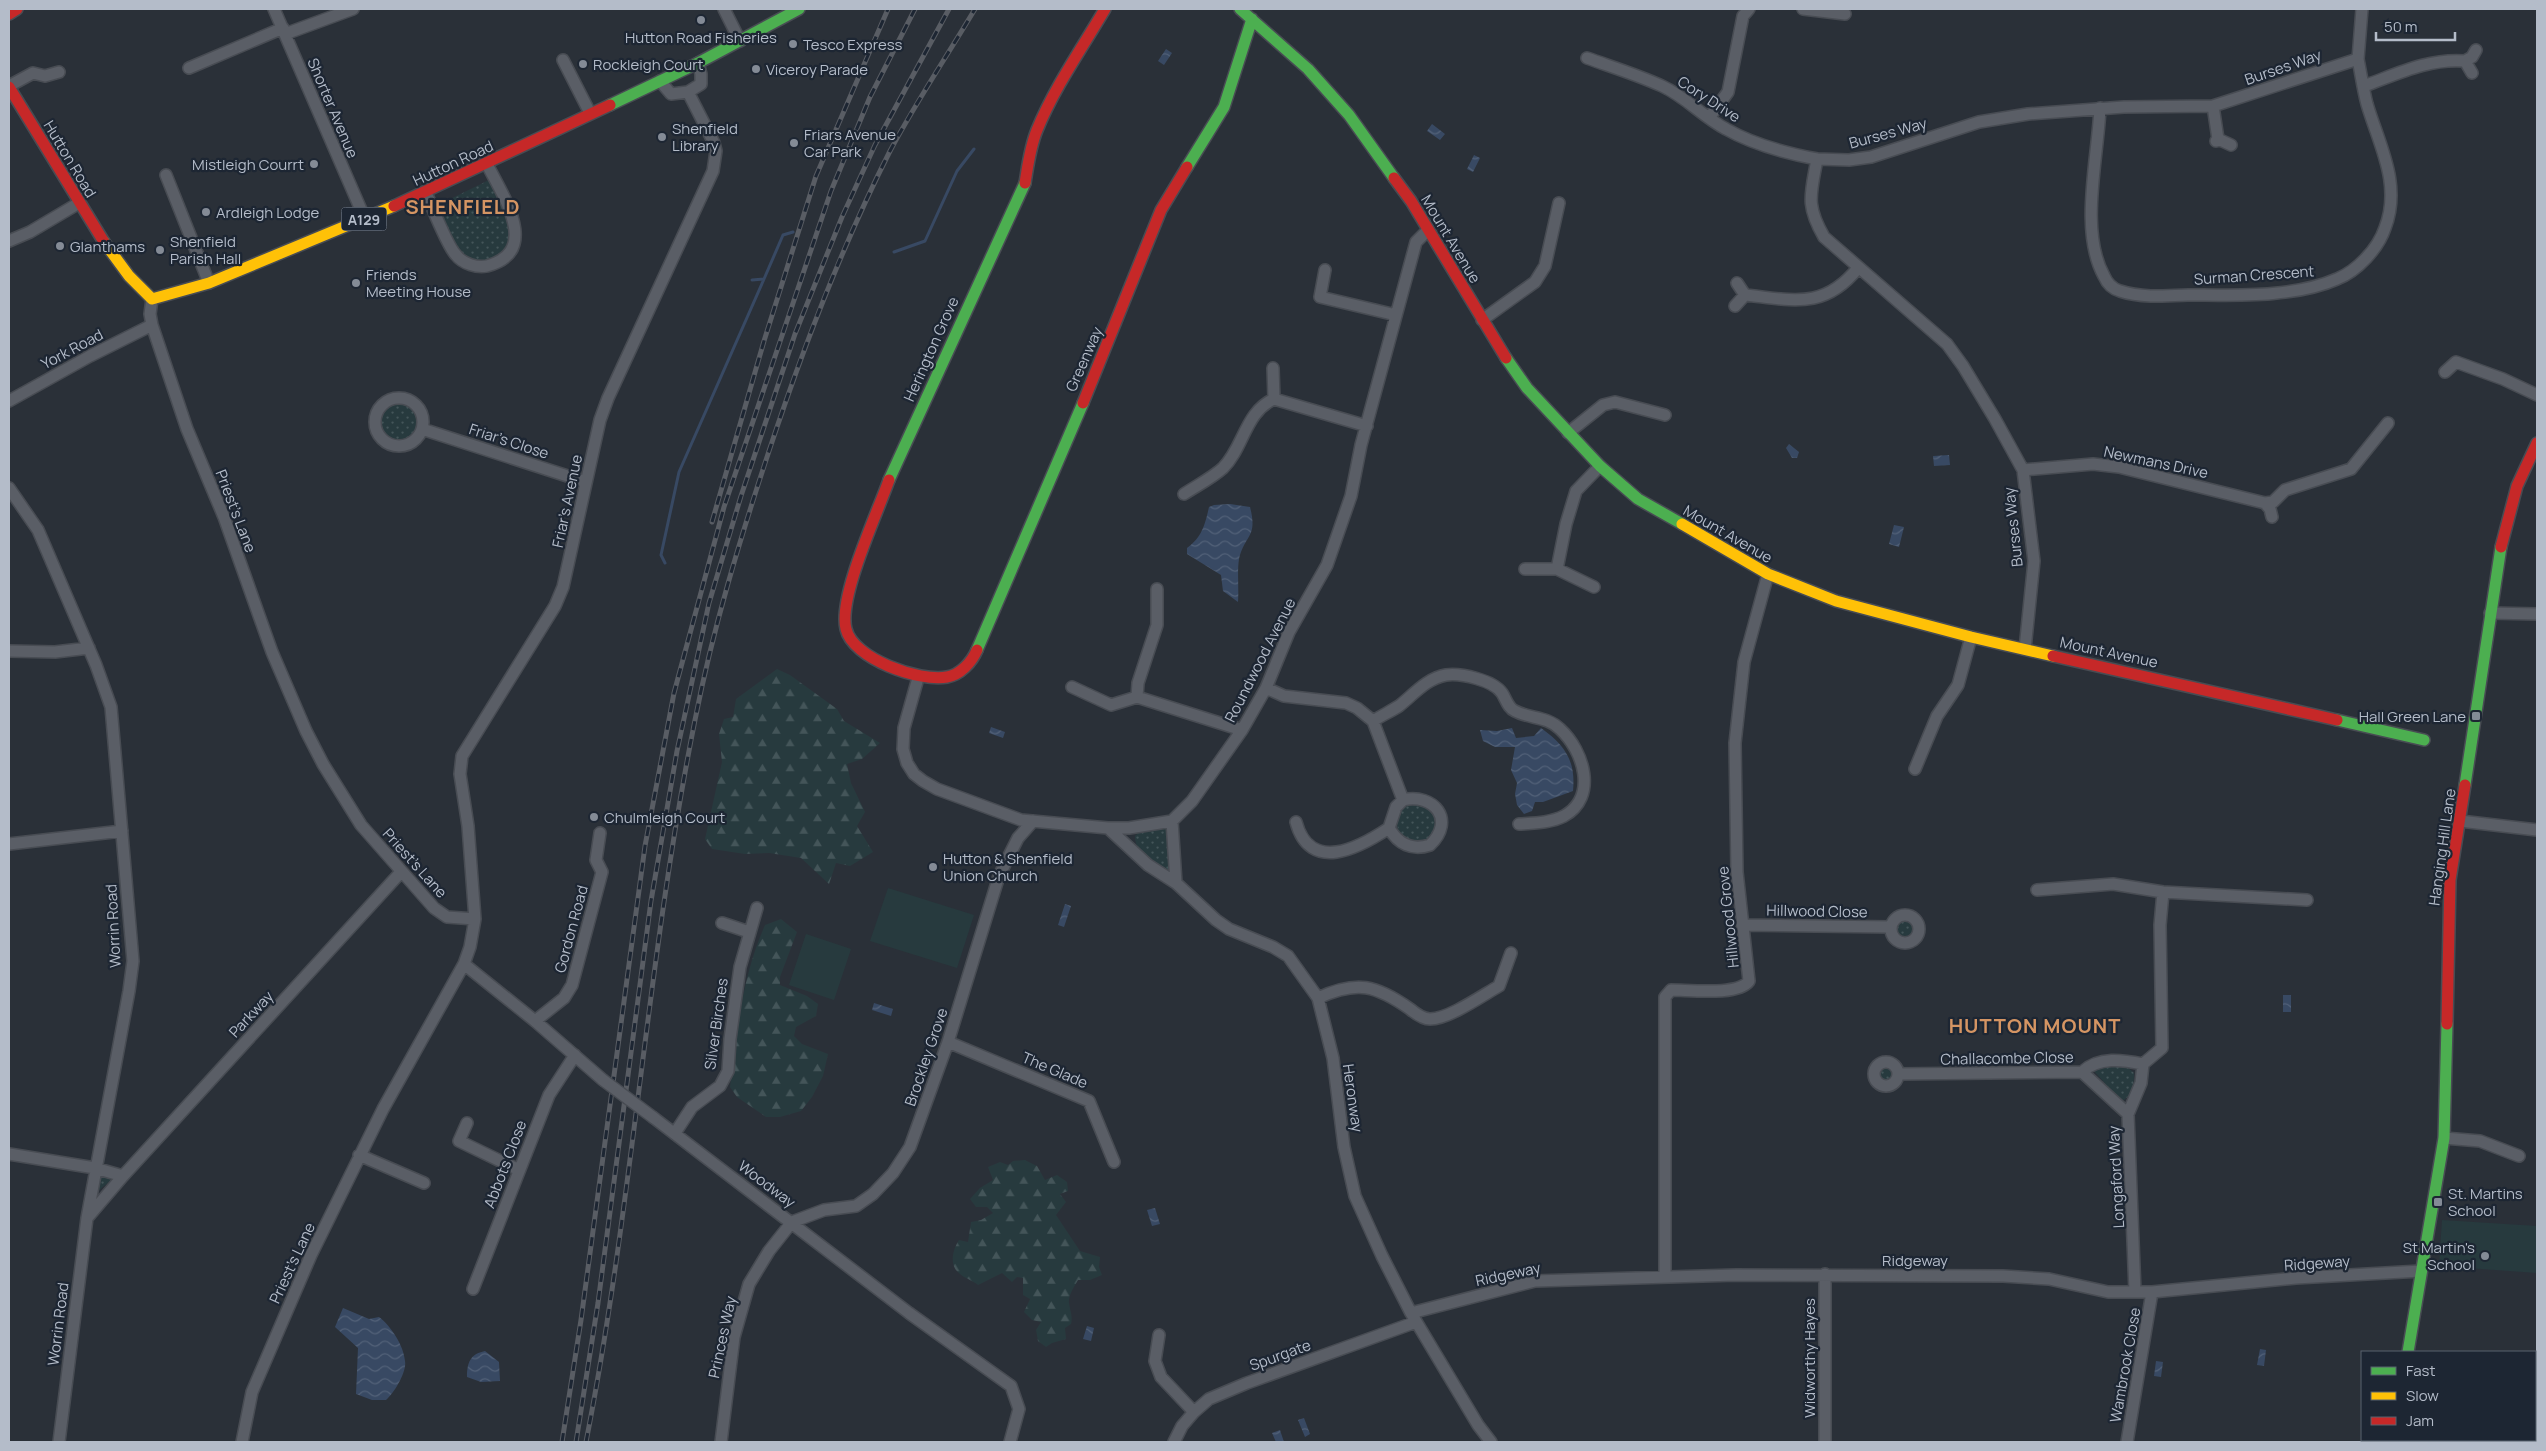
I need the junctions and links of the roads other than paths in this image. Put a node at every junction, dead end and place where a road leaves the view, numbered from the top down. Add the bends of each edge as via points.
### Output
1 (17, 9) edge
2 (274, 9) edge
3 (354, 9) edge
4 (724, 9) edge
5 (799, 9) edge
6 (1105, 9) edge
7 (1240, 9) edge
8 (1749, 9) edge
9 (1803, 9) edge
10 (2362, 9) edge
11 (9, 14) edge
12 (1845, 14) dead end
13 (1252, 20) junction
14 (284, 31) junction
15 (740, 41) junction
16 (2476, 50) dead end
17 (1587, 58) dead end
18 (2358, 59) junction
19 (563, 60) dead end
20 (2465, 61) junction
21 (698, 63) junction
22 (189, 68) dead end
23 (58, 72) dead end
24 (2472, 73) dead end
25 (660, 81) junction
26 (2364, 86) junction
27 (9, 87) edge
28 (688, 92) junction
29 (2213, 106) junction
30 (2100, 108) junction
31 (590, 113) junction
32 (1709, 118) junction
33 (2231, 145) dead end
34 (1817, 159) junction
35 (487, 164) junction
36 (166, 175) dead end
37 (426, 193) junction
38 (79, 203) junction
39 (1559, 203) dead end
40 (365, 219) junction
41 (1428, 230) junction
42 (9, 241) edge
43 (1858, 268) junction
44 (1325, 270) dead end
45 (1737, 282) dead end
46 (209, 283) junction
47 (1745, 295) junction
48 (152, 299) junction
49 (1734, 306) dead end
50 (1396, 315) junction
51 (1482, 320) junction
52 (152, 325) junction
53 (1274, 368) dead end
54 (2445, 372) dead end
55 (2537, 395) edge
56 (1274, 400) junction
57 (9, 402) edge
58 (1665, 415) dead end
59 (2388, 423) dead end
60 (1367, 426) junction
61 (422, 429) junction
62 (1568, 433) junction
63 (2537, 442) edge
64 (1600, 466) junction
65 (2022, 470) junction
66 (586, 482) junction
67 (9, 488) edge
68 (1184, 494) dead end
69 (2265, 503) junction
70 (2272, 517) dead end
71 (1525, 568) dead end
72 (1557, 569) junction
73 (1768, 574) junction
74 (1594, 588) dead end
75 (1157, 589) dead end
76 (2490, 613) junction
77 (2537, 614) edge
78 (1971, 637) junction
79 (89, 648) junction
80 (2025, 649) junction
81 (9, 651) edge
82 (918, 678) junction
83 (1072, 686) dead end
84 (1266, 688) junction
85 (1137, 697) junction
86 (1372, 721) junction
87 (1242, 730) junction
88 (2424, 740) dead end
89 (1916, 768) dead end
90 (1403, 800) junction
91 (1008, 817) junction
92 (1034, 821) junction
93 (1172, 821) junction
94 (2460, 821) junction
95 (1296, 822) dead end
96 (1519, 824) dead end
97 (1108, 828) junction
98 (1389, 828) junction
99 (2537, 830) edge
100 (122, 831) junction
101 (600, 833) dead end
102 (1018, 838) junction
103 (9, 844) edge
104 (402, 872) junction
105 (1176, 883) junction
106 (2037, 890) dead end
107 (2163, 892) junction
108 (2307, 900) dead end
109 (757, 908) dead end
110 (475, 919) junction
111 (722, 923) dead end
112 (1742, 925) junction
113 (1891, 927) dead end
114 (749, 932) junction
115 (1512, 953) dead end
116 (464, 964) junction
117 (1318, 998) junction
118 (535, 1021) junction
119 (948, 1042) junction
120 (575, 1055) junction
121 (2143, 1064) junction
122 (2082, 1072) junction
123 (1899, 1074) dead end
124 (2128, 1114) junction
125 (467, 1123) dead end
126 (675, 1133) junction
127 (2444, 1138) junction
128 (9, 1154) edge
129 (360, 1155) junction
130 (2519, 1156) dead end
131 (1114, 1162) dead end
132 (95, 1168) junction
133 (519, 1170) junction
134 (123, 1176) junction
135 (424, 1182) dead end
136 (87, 1218) junction
137 (792, 1222) junction
138 (2421, 1271) junction
139 (1825, 1274) junction
140 (1665, 1277) junction
141 (473, 1289) dead end
142 (2135, 1292) junction
143 (2152, 1292) junction
144 (1414, 1317) junction
145 (1159, 1336) dead end
146 (2408, 1351) edge
147 (1194, 1412) junction
148 (59, 1442) edge
149 (242, 1442) edge
150 (721, 1442) edge
151 (1010, 1442) edge
152 (1174, 1442) edge
153 (1491, 1442) edge
154 (1825, 1442) edge
155 (2127, 1442) edge

1 - 11 street
2 - 14 street, Shorter Avenue
3 - 14 street
4 - 15 street
5 - 15 street, Hutton Road / A129
6 - 82 street, Herington Grove via 1037,130 1024,187 891,475 846,597 844,611 849,637 858,648
7 - 13 street, Mount Avenue
8 - 32 street via 1743,16 1728,92
9 - 12 street
10 - 18 street
13 - 41 street, Mount Avenue via 1308,69 1349,115
13 - 82 street, Greenway via 1224,106 1161,210 1122,310 974,657 964,669 948,678
14 - 22 street
14 - 40 street, Shorter Avenue
15 - 21 street, Hutton Road / A129
16 - 20 street
17 - 32 street, Cory Drive via 1662,86
18 - 26 street, Surman Crescent
18 - 29 street, Burses Way
19 - 31 street
20 - 24 street
20 - 26 street via 2447,59 2427,63
21 - 25 street, Hutton Road / A129
21 - 28 street via 701,84
23 - 27 street via 45,76 33,73
25 - 28 street via 671,94
25 - 31 street, Hutton Road / A129
26 - 30 street, Surman Crescent via 2390,176 2391,193 2385,229 2368,255 2340,278 2320,286 2280,291 2223,295 2134,294 2118,291 2109,284 2099,265 2092,231
27 - 38 street, Hutton Road
28 - 66 street, Friar's Avenue via 714,143 716,161 608,398
29 - 30 street, Burses Way
29 - 33 street via 2217,140
30 - 34 street, Burses Way via 1980,122 1870,156 1849,160
31 - 35 street, Hutton Road / A129
32 - 34 street, Cory Drive via 1725,129 1764,146
34 - 43 street, Burses Way via 1810,202 1814,220 1824,237
35 - 37 street, Hutton Road / A129
35 - 37 street via 516,226 514,246 500,262 484,267 469,264 455,255
36 - 46 street
37 - 40 street, Hutton Road / A129
38 - 42 street
38 - 48 street, Hutton Road via 134,284
39 - 51 street via 1545,266 1535,282
40 - 46 street, Hutton Road / A129
41 - 50 street, Roundwood Avenue via 1416,242
41 - 51 street, Mount Avenue
43 - 47 street via 1823,297 1794,299
43 - 65 street, Burses Way via 1947,344 1995,419
44 - 50 street via 1320,296
45 - 47 street
46 - 48 street, Hutton Road / A129
47 - 49 street
48 - 52 street, Priest's Lane
50 - 60 street, Roundwood Avenue
51 - 62 street, Mount Avenue via 1527,388
52 - 57 street, York Road
52 - 104 street, Priest's Lane via 187,429 224,518 272,652 306,731 361,825
53 - 56 street
54 - 55 street via 2454,356
56 - 60 street
56 - 68 street via 1262,405 1255,413 1222,468
58 - 62 street via 1609,403 1596,409
59 - 69 street via 2351,469 2285,490 2273,502
60 - 84 street, Roundwood Avenue via 1351,496 1331,556 1289,632
61 - 61 street via 419,410 403,399 396,398 382,405 376,419 379,435 391,444 413,442
61 - 66 street, Friar's Close
62 - 64 street, Mount Avenue
63 - 76 street, Hanging Hill Lane via 2520,476 2512,502
64 - 72 street via 1576,491
64 - 73 street, Mount Avenue via 1638,498
65 - 69 street, Newmans Drive via 2093,464 2118,467
65 - 80 street, Burses Way via 2034,561
66 - 110 street, Friar's Avenue via 555,606 462,756 460,774 468,826
67 - 79 street, Worrin Road via 38,530
69 - 70 street
71 - 72 street
72 - 74 street
73 - 78 street, Mount Avenue via 1836,601
73 - 112 street, Hillwood Grove via 1744,662 1738,702 1734,780
75 - 85 street via 1158,625 1138,683
76 - 77 street
76 - 94 street, Hanging Hill Lane
78 - 80 street, Mount Avenue
78 - 89 street via 1958,685 1937,716
79 - 81 street via 55,652
79 - 100 street, Worrin Road via 112,707
80 - 88 street, Mount Avenue
82 - 91 street via 904,728 907,763 914,774 937,789
83 - 85 street via 1111,705
84 - 86 street via 1284,696 1346,703
84 - 87 street, Roundwood Avenue
85 - 87 street
86 - 90 street
86 - 96 street via 1440,676 1454,674 1485,683 1501,692 1515,711 1540,717 1561,729 1577,751 1585,779 1584,792 1571,811 1552,820
87 - 93 street, Roundwood Avenue via 1192,801
90 - 98 street via 1396,807
90 - 98 street via 1422,799 1435,806 1442,816 1441,830 1430,845 1415,847 1397,840
91 - 92 street
91 - 102 street
92 - 97 street
92 - 102 street, Brockley Grove
93 - 97 street
93 - 105 street
94 - 99 street
94 - 127 street, Hanging Hill Lane via 2448,908
95 - 98 street via 1302,839 1308,845 1328,852 1362,846
97 - 105 street, Heronway via 1148,865
100 - 103 street
100 - 132 street, Worrin Road via 132,961
101 - 118 street, Gordon Road via 596,860 602,872 572,984 564,998
102 - 119 street, Brockley Grove via 999,876
104 - 110 street, Priest's Lane via 434,908 447,917
104 - 134 street, Parkway
105 - 117 street, Heronway via 1229,929 1288,956
106 - 107 street via 2113,884
107 - 108 street
107 - 121 street via 2160,925 2162,1048
109 - 114 street, Silver Birches
110 - 116 street, Priest's Lane
111 - 114 street
112 - 113 street, Hillwood Close
112 - 140 street, Hillwood Grove via 1750,972 1746,985 1732,990 1671,990 1665,997
114 - 126 street, Silver Birches via 740,967 728,1071 720,1086 692,1108
115 - 117 street via 1499,986 1438,1018 1425,1019 1392,996 1364,986
116 - 118 street, Woodway
116 - 129 street, Priest's Lane
117 - 144 street, Heronway via 1333,1058 1344,1147 1355,1196
118 - 120 street, Woodway
119 - 131 street, The Glade via 1089,1101
119 - 137 street, Brockley Grove via 910,1147 893,1173 856,1206 824,1210
120 - 126 street, Woodway, bridge
120 - 133 street, Abbots Close via 549,1095
121 - 122 street, Challacombe Close via 2106,1061 2089,1066
121 - 124 street, Longaford Way via 2141,1083
122 - 123 street, Challacombe Close
122 - 124 street
124 - 142 street, Longaford Way
125 - 133 street via 459,1141
126 - 137 street, Woodway
127 - 130 street via 2480,1141
127 - 138 street, Hanging Hill Lane
128 - 132 street
129 - 135 street
129 - 149 street, Priest's Lane via 311,1255 252,1392
132 - 134 street
132 - 136 street, Worrin Road
133 - 141 street, Abbots Close
134 - 136 street, Parkway
136 - 148 street, Worrin Road
137 - 150 street, Princes Way via 749,1284 740,1312
137 - 151 street, Woodway via 1010,1386 1019,1409
138 - 143 street, Ridgeway via 2296,1278
138 - 146 street, Hanging Hill Lane
139 - 140 street, Ridgeway
139 - 142 street, Ridgeway via 2026,1277 2108,1292
139 - 154 street, Widworthy Hayes
140 - 144 street, Ridgeway via 1535,1281
142 - 143 street, Ridgeway
143 - 155 street, Wambrook Close
144 - 147 street, Spurgate via 1208,1399
144 - 153 street, Heronway
145 - 147 street via 1155,1361 1161,1377
147 - 152 street, Spurgate

